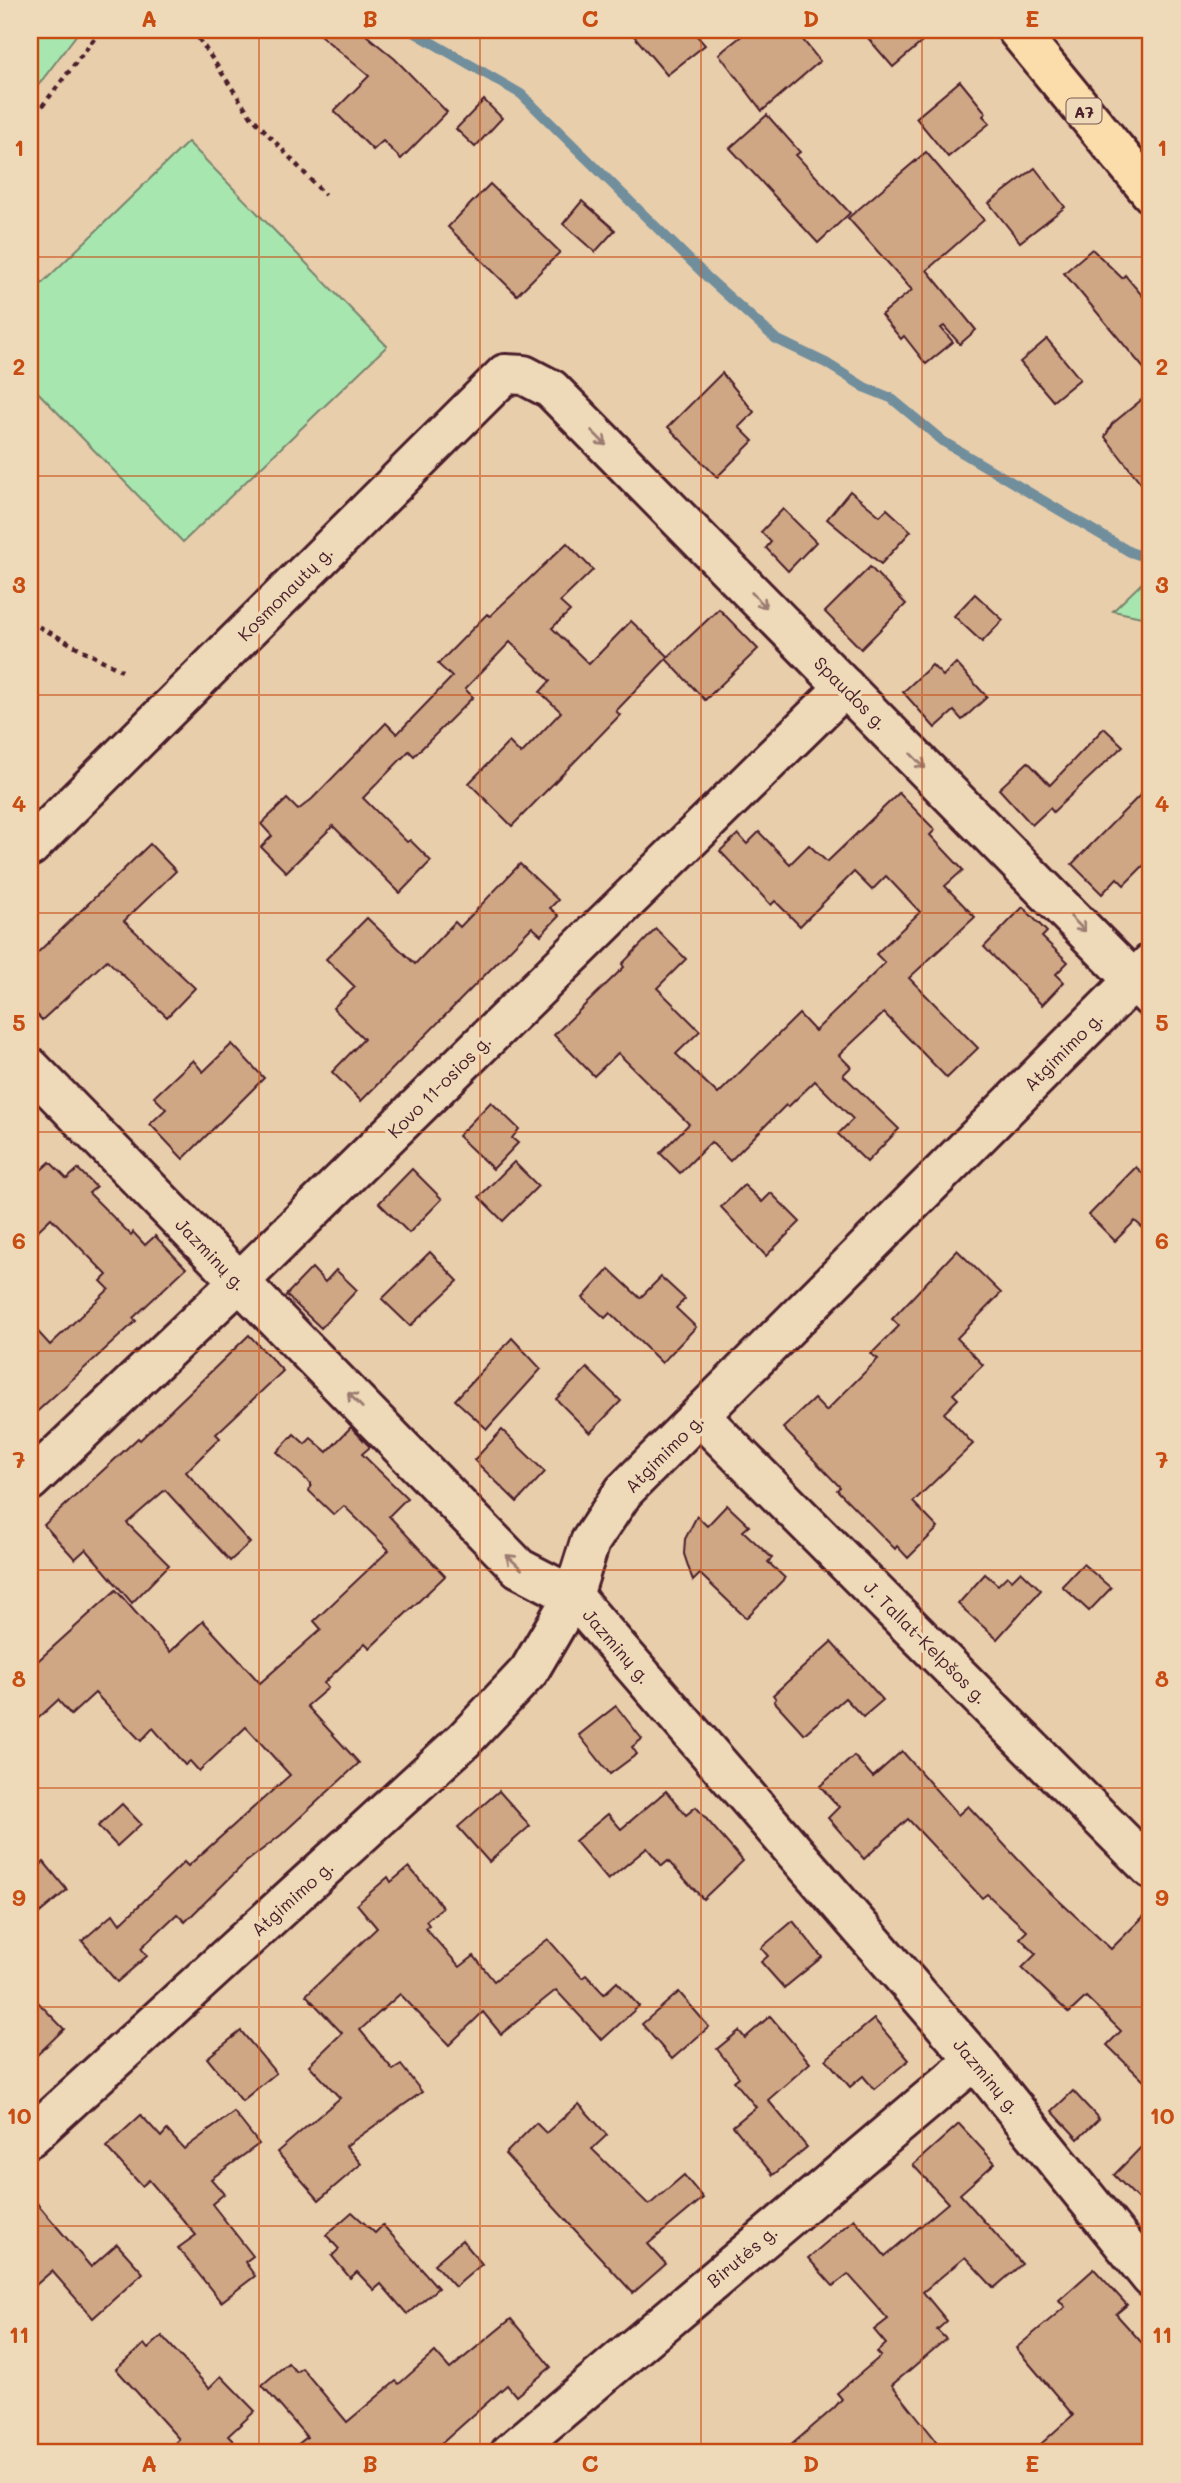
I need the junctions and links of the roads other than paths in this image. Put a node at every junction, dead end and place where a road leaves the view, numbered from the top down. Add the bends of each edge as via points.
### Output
1 (1017, 30) edge
2 (1151, 192) edge
3 (551, 389) joint
4 (845, 687) junction
5 (30, 847) edge
6 (1145, 980) edge
7 (30, 1067) edge
8 (239, 1282) junction
9 (701, 1416) junction
10 (30, 1481) edge
11 (573, 1596) junction
12 (1151, 1869) edge
13 (975, 2060) junction
14 (30, 2137) edge
15 (1151, 2278) edge
16 (510, 2453) edge

1 - 2 highway, A7
3 -> 4 street, Spaudos g.
3 - 5 street, Kosmonautų g. via 524,376 505,374
4 -> 6 street, Spaudos g.
4 - 8 street, Kovo 11-osios g.
6 - 9 street, Atgimimo g.
7 - 8 street, Jazminų g.
8 - 10 street, Kovo 11-osios g.
11 -> 8 street, Jazminų g. via 519,1568
9 - 11 street, Atgimimo g. via 624,1491 590,1542
9 - 12 street, J. Tallat-Kelpšos g.
11 - 13 street, Jazminų g.
11 - 14 street, Atgimimo g. via 529,1671 464,1740
13 - 15 street, Jazminų g.
13 - 16 street, Birutės g.

